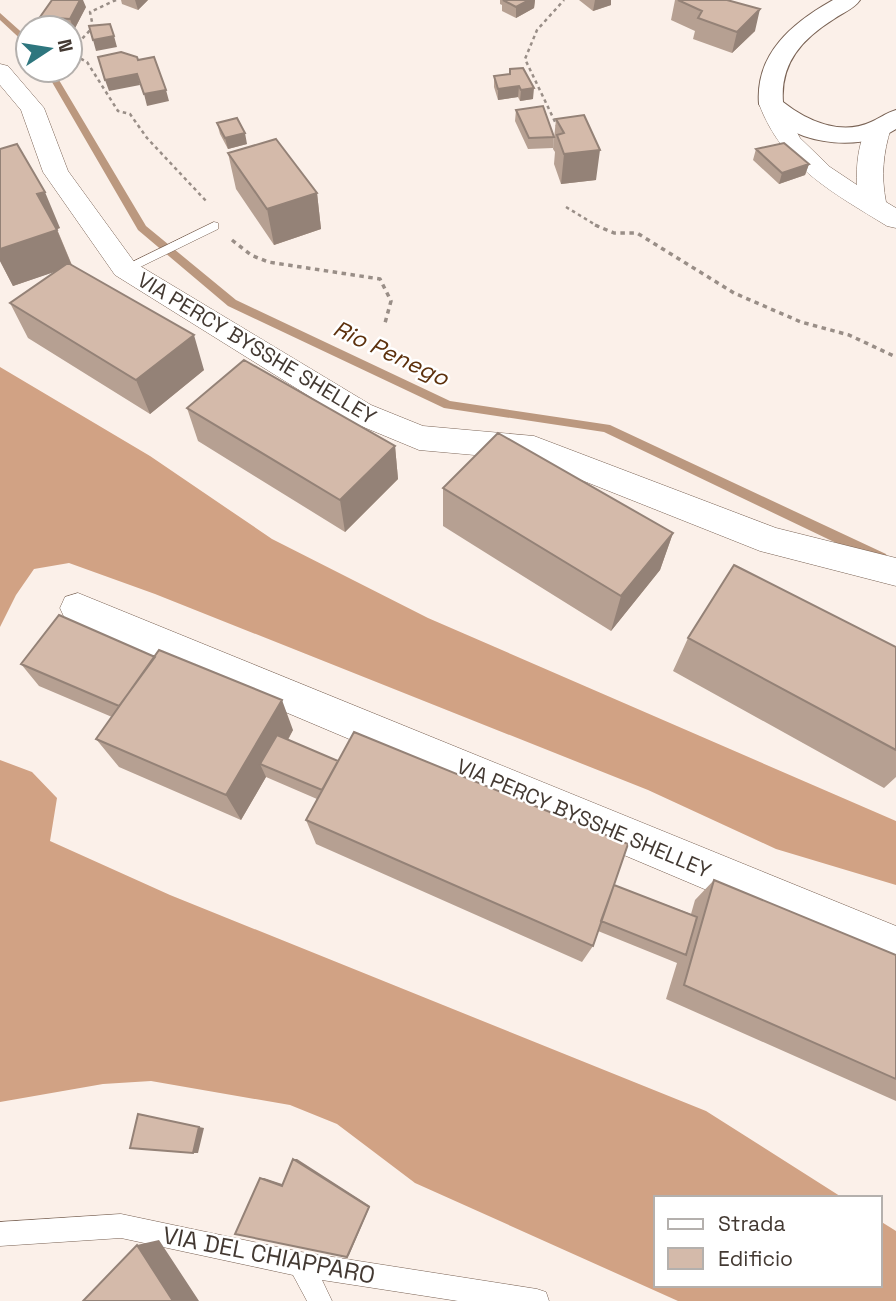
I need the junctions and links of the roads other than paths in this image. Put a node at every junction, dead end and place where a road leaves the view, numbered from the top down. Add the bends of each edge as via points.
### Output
1 (849, 0) edge
2 (0, 71) edge
3 (771, 104) junction
4 (887, 123) edge
5 (839, 135) junction
6 (840, 185) junction
7 (873, 205) junction
8 (896, 219) edge
9 (214, 226) road end
10 (125, 269) junction
11 (896, 572) edge
12 (78, 608) dead end
13 (896, 948) edge
14 (0, 1234) edge
15 (301, 1264) junction
16 (320, 1301) edge
17 (537, 1301) edge

1 - 3 main road via 810,23 778,55 767,89
2 - 10 street, VIA PERCY BYSSHE SHELLEY via 32,108 56,172
3 - 5 main road via 800,125
3 - 6 street via 775,122 793,148
4 - 5 main road via 867,133
4 - 7 street via 868,167
5 - 6 street via 833,157
6 - 7 street
7 - 8 street
9 - 10 lane
10 - 11 street, VIA PERCY BYSSHE SHELLEY via 360,413 419,438 534,448 772,541
12 - 13 street, VIA PERCY BYSSHE SHELLEY
14 - 15 lane, VIA DEL CHIAPPARO via 121,1226
15 - 16 lane
15 - 17 lane, VIA DEL CHIAPPARO

